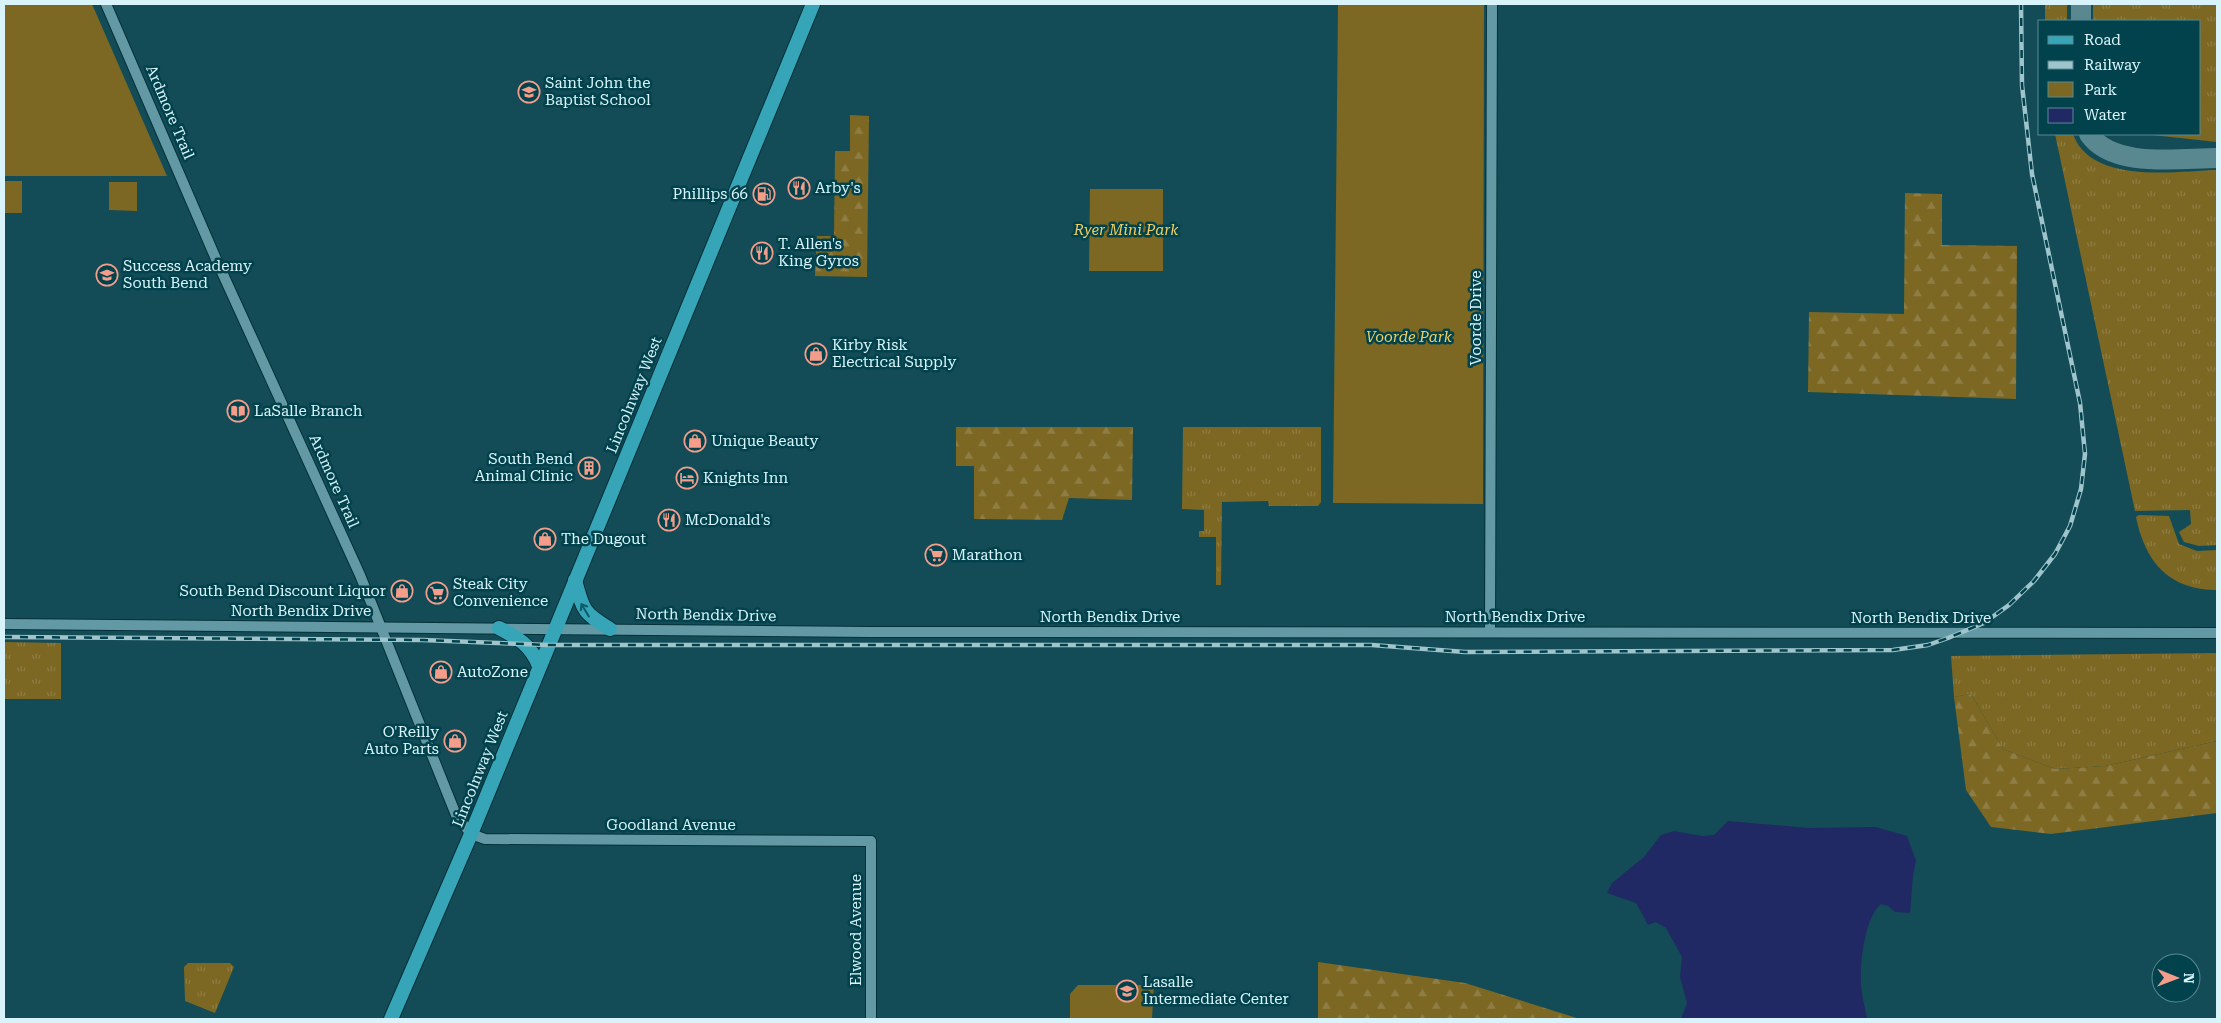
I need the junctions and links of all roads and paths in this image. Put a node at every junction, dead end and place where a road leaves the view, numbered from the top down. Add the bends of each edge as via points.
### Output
1 (106, 4) edge
2 (813, 4) edge
3 (1492, 4) edge
4 (575, 580) junction
5 (4, 624) edge
6 (382, 627) junction
7 (499, 628) junction
8 (555, 628) junction
9 (610, 629) junction
10 (1490, 632) junction
11 (2217, 633) edge
12 (539, 666) junction
13 (471, 834) junction
14 (871, 841) joint
15 (391, 1019) edge
16 (871, 1019) edge

1 - 6 street, Ardmore Trail via 216,259
2 - 4 main road, Lincolnway West
3 - 10 street, Voorde Drive
4 - 8 main road, Lincolnway West
9 -> 4 main road via 584,610
5 - 6 street, North Bendix Drive
6 - 7 street, North Bendix Drive
6 - 13 street, Ardmore Trail via 456,815
7 - 8 street, North Bendix Drive
7 - 12 main road via 521,639 534,652
8 - 9 street, North Bendix Drive
8 - 12 main road, Lincolnway West
9 - 10 street, North Bendix Drive
10 - 11 street, North Bendix Drive
12 - 13 main road, Lincolnway West
13 - 14 street, Goodland Avenue via 485,839
13 - 15 main road, Lincolnway West
14 - 16 street, Elwood Avenue

